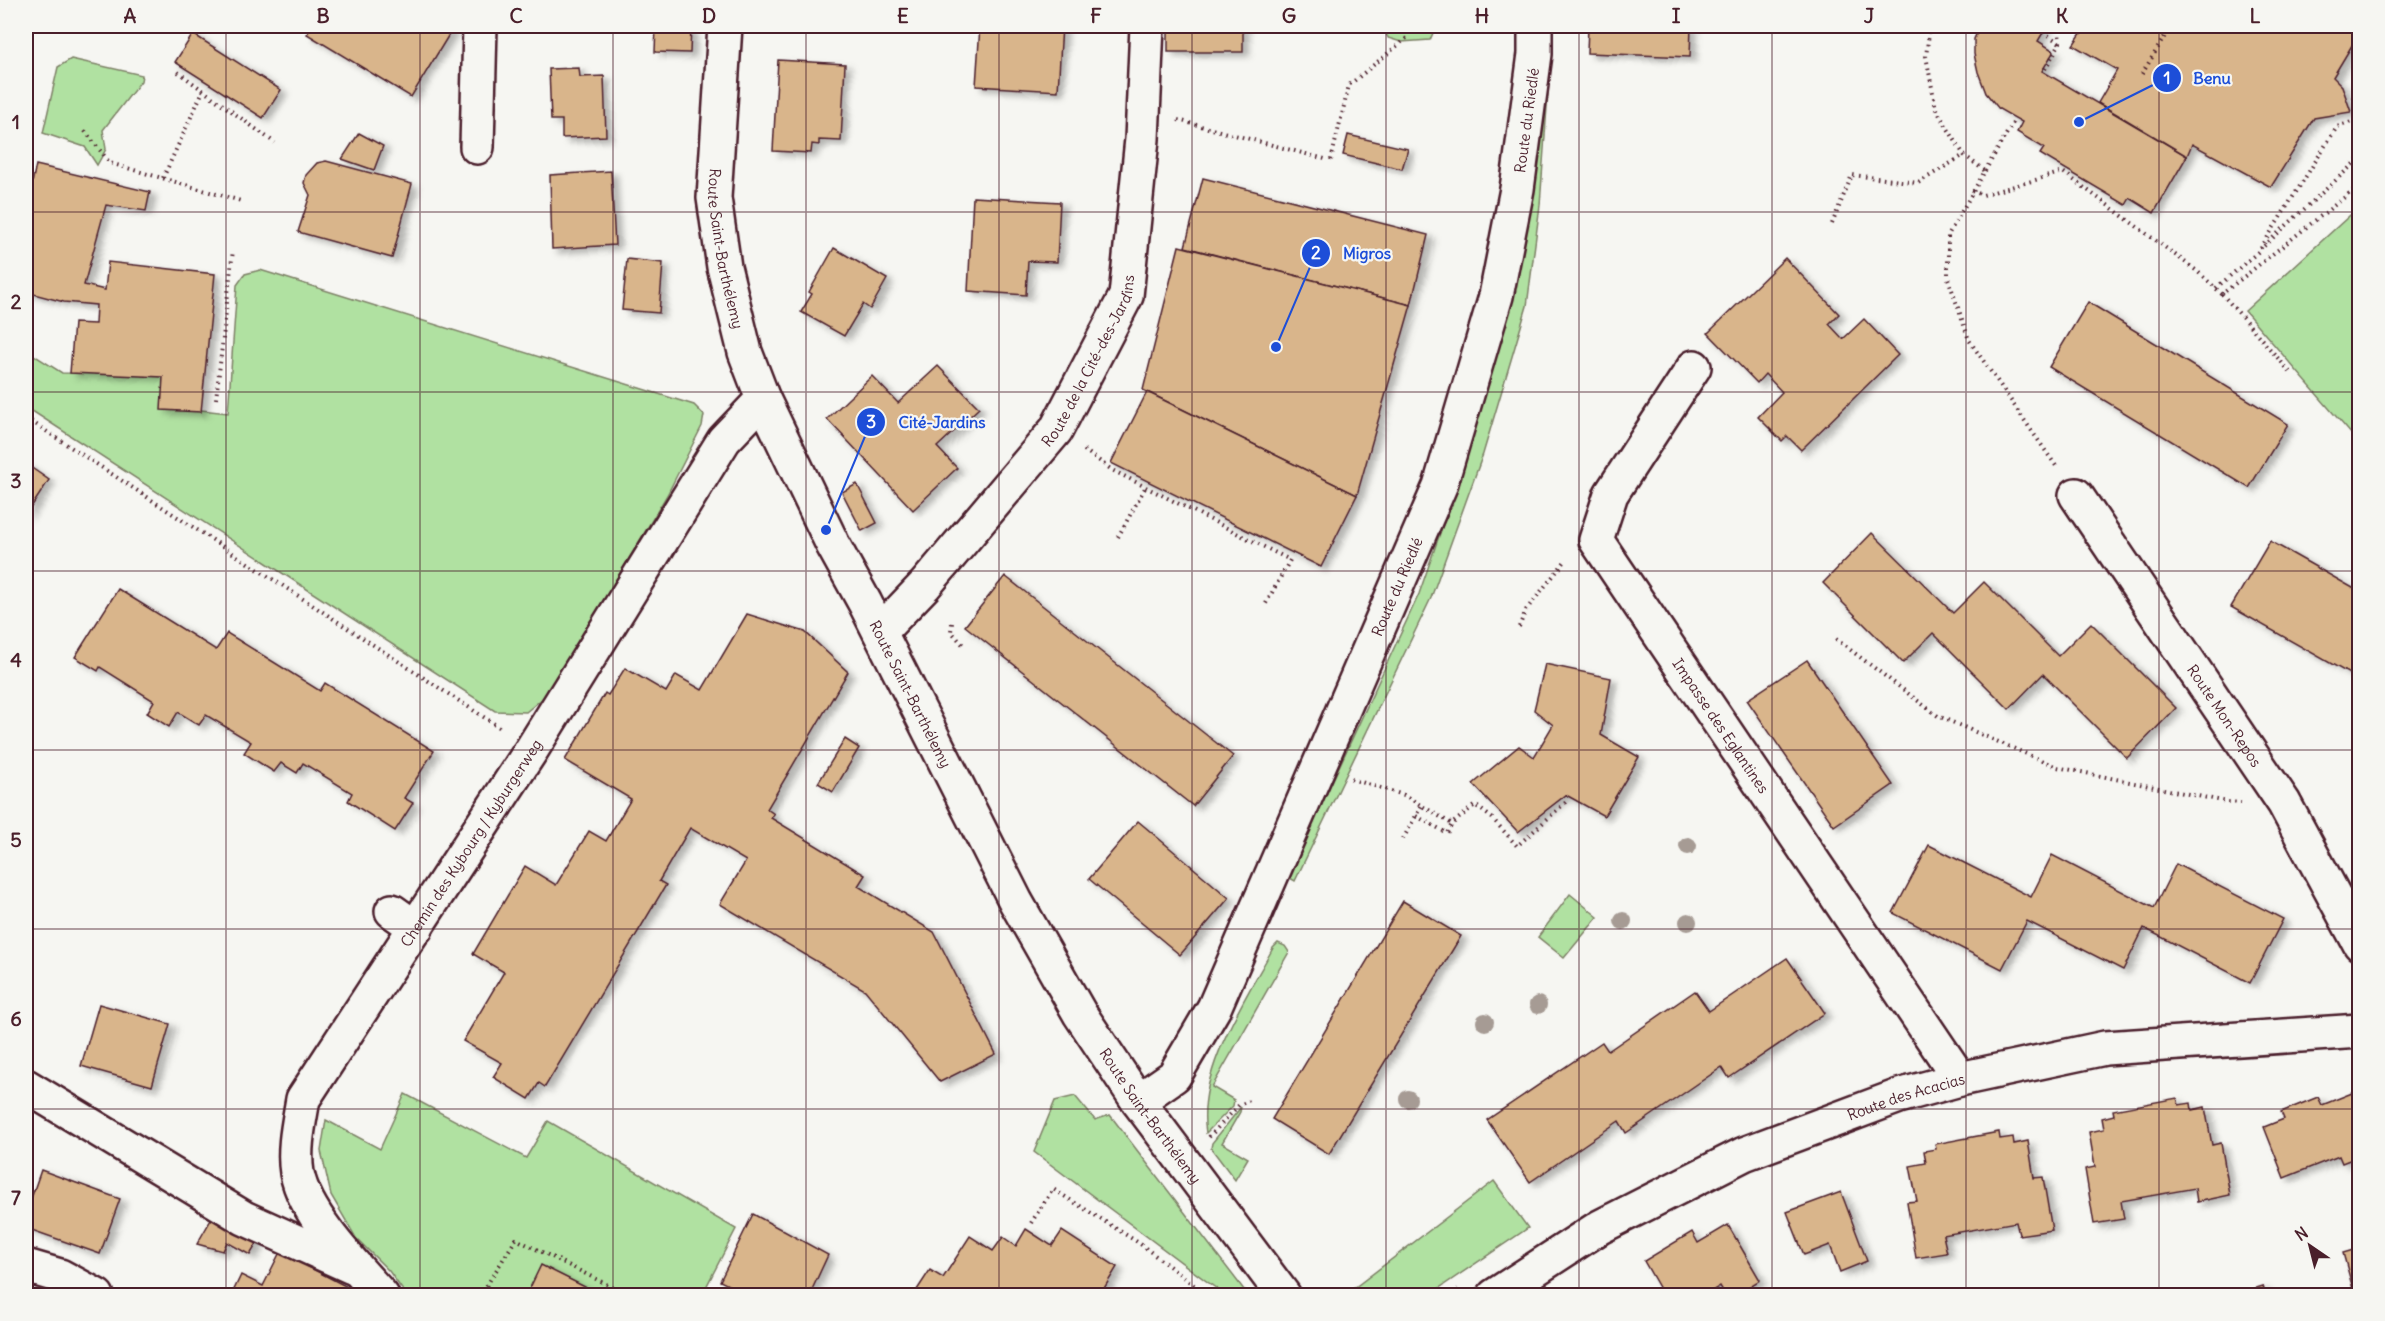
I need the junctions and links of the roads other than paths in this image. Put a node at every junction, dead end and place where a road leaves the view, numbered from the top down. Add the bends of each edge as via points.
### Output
1 (480, 26) edge
2 (725, 26) edge
3 (1148, 26) edge
4 (1535, 26) edge
5 (477, 147) dead end
6 (1694, 367) dead end
7 (763, 399) junction
8 (2076, 495) road end
9 (880, 632) junction
10 (2360, 944) edge
11 (2360, 1031) edge
12 (1960, 1079) junction
13 (26, 1086) edge
14 (1138, 1101) junction
15 (26, 1266) edge
16 (359, 1270) junction
17 (97, 1296) edge
18 (382, 1296) edge
19 (1284, 1296) edge
20 (1494, 1296) edge

1 - 5 street
2 - 7 street, Route Saint-Barthélemy via 714,198 745,352
3 - 9 street, Route de la Cité-des-Jardins via 1126,296 1056,430 925,585
4 - 14 street, Route du Riedlé via 1535,54 1517,189 1496,296 1440,486 1214,1008 1174,1076
6 - 12 street, Impasse des Eglantines via 1611,494 1596,540
7 - 9 street, Route Saint-Barthélemy
7 - 16 street, Chemin des Kybourg / Kyburgerweg via 724,440 532,749 404,920 303,1099 297,1136 297,1174 314,1214
8 - 10 street, Route Mon-Repos via 2284,803
9 - 14 street, Route Saint-Barthélemy via 1016,902 1080,1014
11 - 12 street, Route des Acacias via 2105,1048
12 - 20 street, Route des Acacias via 1899,1096 1744,1154 1600,1227
13 - 16 street via 244,1218
14 - 19 street, Route Saint-Barthélemy
15 - 17 street via 60,1276
16 - 18 street, Chemin des Kybourg / Kyburgerweg

